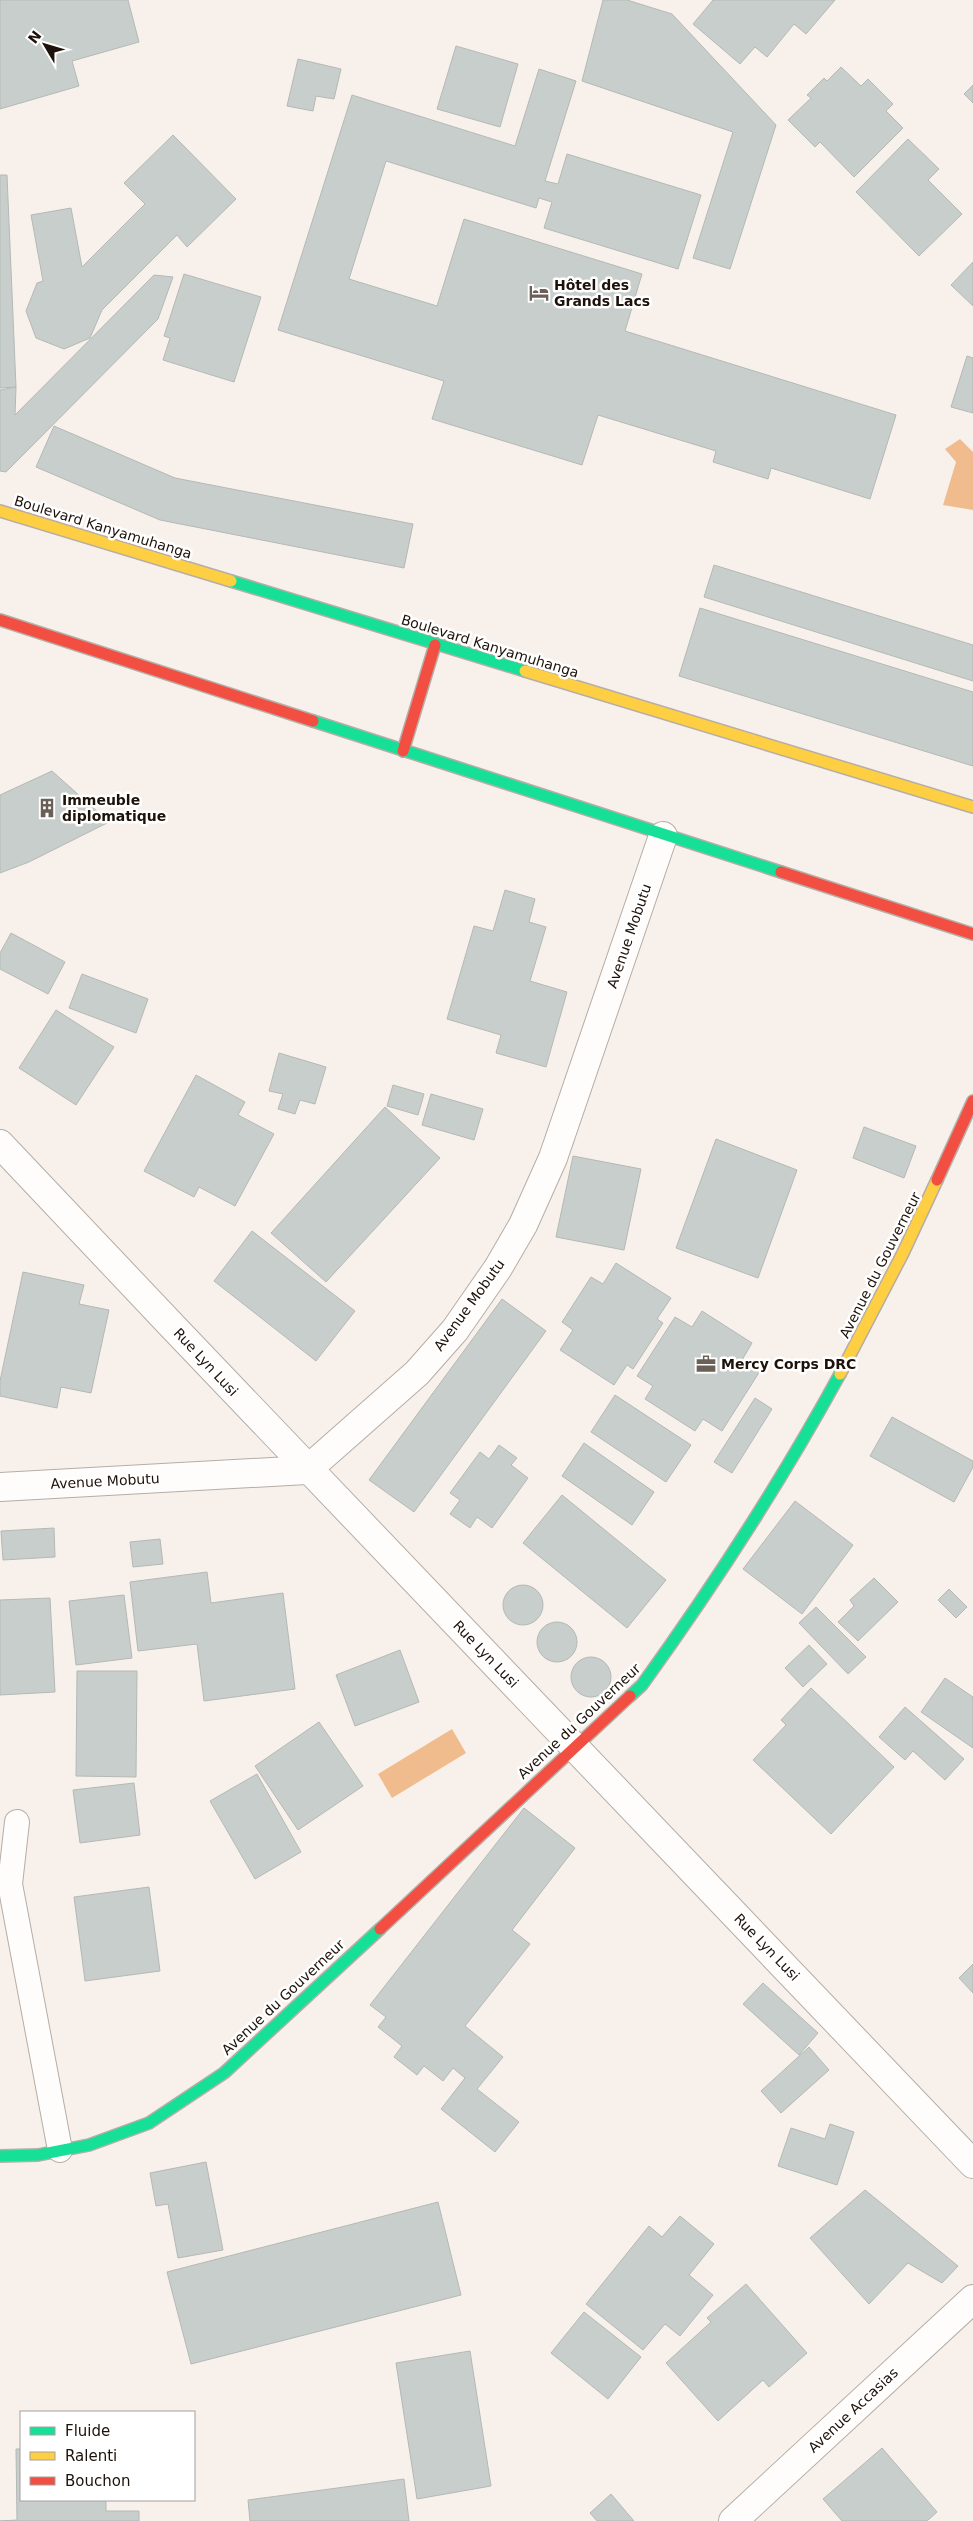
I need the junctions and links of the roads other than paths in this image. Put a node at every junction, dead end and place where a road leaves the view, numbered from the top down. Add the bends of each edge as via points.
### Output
1 (0, 511) edge
2 (0, 620) edge
3 (435, 645) junction
4 (403, 751) junction
5 (973, 807) edge
6 (663, 836) junction
7 (973, 934) edge
8 (973, 1100) edge
9 (0, 1144) edge
10 (307, 1470) junction
11 (0, 1487) edge
12 (575, 1745) junction
13 (16, 1822) dead end
14 (60, 2150) junction
15 (0, 2156) edge
16 (973, 2164) edge
17 (973, 2299) edge
18 (733, 2521) edge

1 - 3 main road, Boulevard Kanyamuhanga
2 - 4 main road
3 - 4 main road
3 - 5 main road, Boulevard Kanyamuhanga
4 - 6 main road
6 - 7 main road
6 - 10 street, Avenue Mobutu via 553,1158 523,1225 455,1330 417,1373
8 - 12 main road, Avenue du Gouverneur via 934,1191 873,1316 750,1531 696,1614 642,1685
9 - 10 street, Rue Lyn Lusi
10 - 11 street, Avenue Mobutu
10 - 12 street, Rue Lyn Lusi
12 - 14 main road, Avenue du Gouverneur via 224,2073 149,2123
12 - 16 street, Rue Lyn Lusi
13 - 14 lane via 10,1884
14 - 15 main road, Avenue du Gouverneur via 38,2155
17 - 18 street, Avenue Accasias

